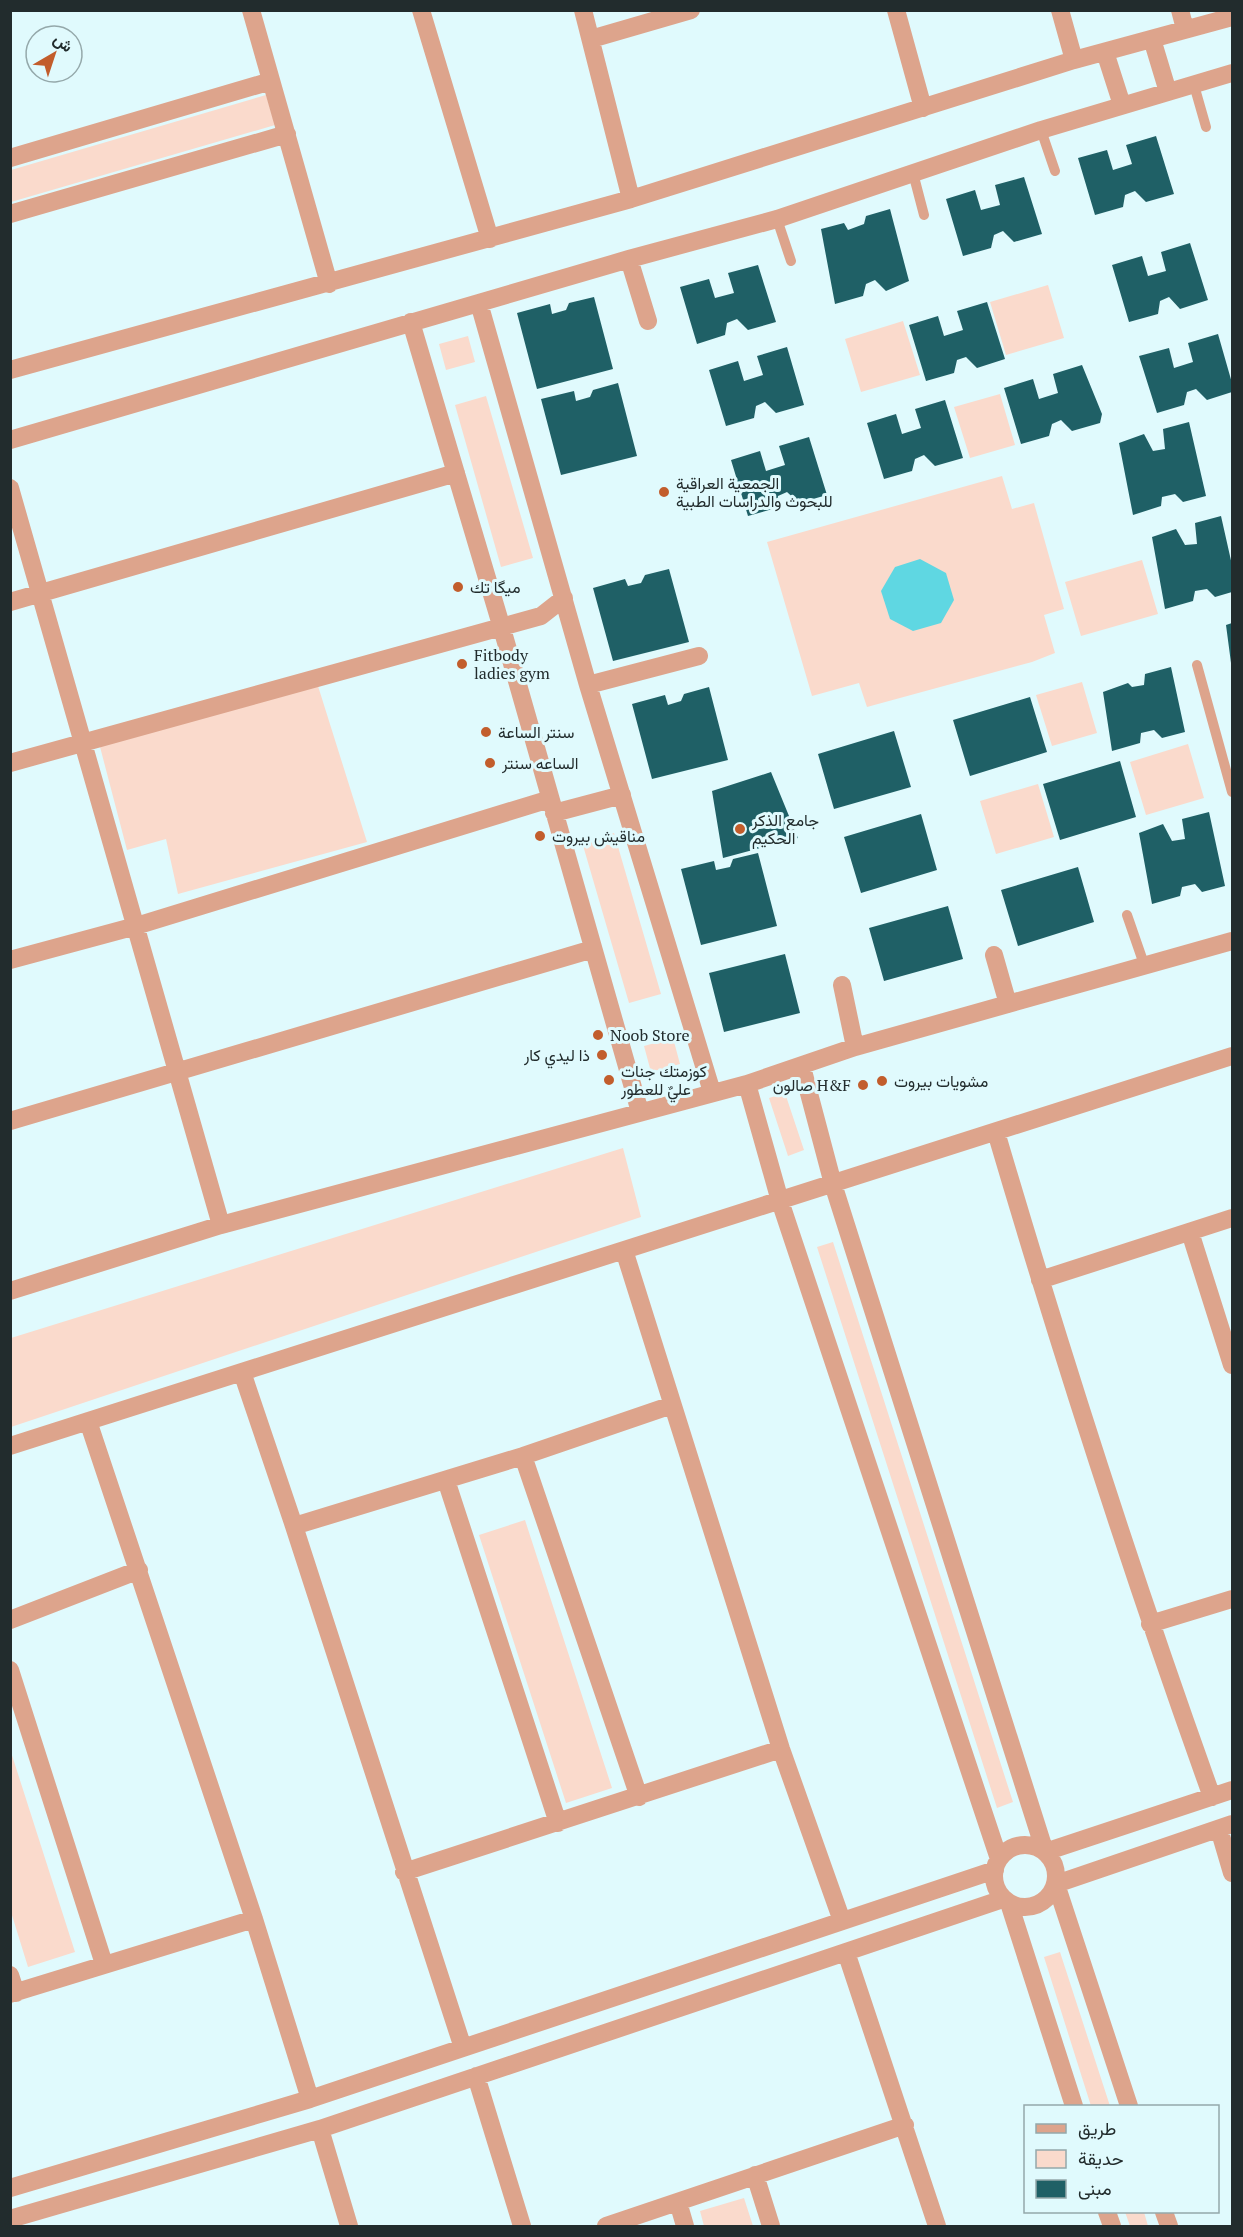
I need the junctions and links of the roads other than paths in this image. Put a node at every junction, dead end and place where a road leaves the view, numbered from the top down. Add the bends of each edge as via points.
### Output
1 (251, 10) edge
2 (421, 10) edge
3 (583, 10) edge
4 (691, 10) edge
5 (896, 10) edge
6 (1060, 10) edge
7 (1180, 10) edge
8 (1233, 17) edge
9 (1185, 29) junction
10 (591, 39) junction
11 (1152, 39) junction
12 (1104, 52) junction
13 (1074, 60) junction
14 (1233, 73) edge
15 (271, 81) junction
16 (1194, 85) junction
17 (1168, 92) junction
18 (1122, 105) junction
19 (923, 108) junction
20 (1206, 127) dead end
21 (1041, 130) junction
22 (287, 134) junction
23 (10, 158) edge
24 (1055, 171) dead end
25 (913, 173) junction
26 (631, 200) junction
27 (10, 214) edge
28 (924, 215) dead end
29 (777, 219) junction
30 (490, 239) junction
31 (629, 259) junction
32 (791, 261) dead end
33 (329, 284) junction
34 (479, 303) junction
35 (648, 321) dead end
36 (411, 322) junction
37 (10, 370) edge
38 (10, 440) edge
39 (456, 473) junction
40 (10, 488) edge
41 (41, 594) junction
42 (564, 598) junction
43 (10, 602) edge
44 (501, 625) junction
45 (699, 656) dead end
46 (1197, 665) dead end
47 (588, 685) junction
48 (84, 743) junction
49 (10, 763) edge
50 (1233, 792) edge
51 (621, 795) junction
52 (552, 806) junction
53 (1127, 915) dead end
54 (136, 926) junction
55 (1233, 940) edge
56 (593, 949) junction
57 (994, 955) dead end
58 (10, 960) edge
59 (1145, 967) junction
60 (842, 985) dead end
61 (1008, 1004) junction
62 (855, 1047) junction
63 (1233, 1056) edge
64 (802, 1067) junction
65 (177, 1072) junction
66 (747, 1084) junction
67 (712, 1092) junction
68 (640, 1112) junction
69 (10, 1121) edge
70 (996, 1132) junction
71 (833, 1184) junction
72 (780, 1201) junction
73 (1233, 1218) edge
74 (221, 1225) junction
75 (1190, 1232) junction
76 (624, 1250) junction
77 (1040, 1280) junction
78 (10, 1292) edge
79 (1233, 1365) edge
80 (242, 1372) junction
81 (672, 1405) junction
82 (88, 1422) junction
83 (10, 1446) edge
84 (524, 1456) junction
85 (446, 1480) junction
86 (294, 1526) junction
87 (139, 1570) junction
88 (1233, 1599) edge
89 (10, 1620) edge
90 (1150, 1624) junction
91 (10, 1670) edge
92 (781, 1749) junction
93 (1233, 1790) edge
94 (639, 1797) junction
95 (1212, 1797) junction
96 (558, 1823) junction
97 (1226, 1827) edge
98 (1045, 1852) junction
99 (997, 1865) junction
100 (404, 1872) junction
101 (1233, 1873) edge
102 (1056, 1884) junction
103 (1006, 1901) junction
104 (254, 1919) junction
105 (842, 1921) junction
106 (846, 1952) junction
107 (104, 1964) junction
108 (12, 1987) edge
109 (463, 2048) junction
110 (476, 2076) junction
111 (310, 2099) junction
112 (1074, 2105) edge
113 (1130, 2105) edge
114 (904, 2126) junction
115 (320, 2129) junction
116 (755, 2175) junction
117 (10, 2188) edge
118 (678, 2202) junction
119 (10, 2219) edge
120 (349, 2226) edge
121 (522, 2226) edge
122 (606, 2226) edge
123 (685, 2226) edge
124 (771, 2226) edge
125 (937, 2226) edge

1 - 15 street
2 - 30 street
3 - 10 street
4 - 10 street
5 - 19 street
6 - 13 street
7 - 9 street
8 - 9 street
9 - 11 street
10 - 26 street
11 - 12 street
11 - 17 street
12 - 13 street
12 - 18 street
13 - 19 street
14 - 16 street
15 - 22 street
15 - 23 street
16 - 17 street
16 - 20 lane
17 - 18 street
18 - 21 street
19 - 26 street
21 - 24 lane
21 - 25 street
22 - 27 street
22 - 33 street
25 - 28 lane
25 - 29 street
26 - 30 street
29 - 31 street
29 - 32 lane
30 - 33 street
31 - 34 street
31 - 35 street
33 - 37 street
34 - 36 street
34 - 42 street
36 - 38 street
36 - 39 street
39 - 41 street
39 - 44 street
40 - 41 street
41 - 43 street
41 - 48 street
42 - 44 street via 541,616
42 - 47 street
44 - 48 street
44 - 52 street
45 - 47 street
46 - 50 lane
47 - 51 street
48 - 49 street
48 - 54 street
51 - 52 street
51 - 67 street
52 - 54 street
52 - 56 street
53 - 59 lane
54 - 58 street
54 - 65 street
55 - 59 street
56 - 65 street
56 - 68 street
57 - 61 street
59 - 61 street
60 - 62 street
61 - 62 street
62 - 64 street
63 - 70 street
64 - 66 street
64 - 71 street
65 - 69 street
65 - 74 street
66 - 67 street
66 - 72 street
67 - 68 street
68 - 74 street
70 - 71 street
70 - 77 street
71 - 72 street
71 - 98 street
72 - 76 street
72 - 99 street
73 - 75 street
74 - 78 street
75 - 77 street
75 - 79 street
76 - 80 street
76 - 81 street
77 - 90 street
80 - 82 street
80 - 86 street
81 - 84 street
81 - 92 street
82 - 83 street
82 - 87 street
84 - 85 street
84 - 94 street
85 - 86 street
85 - 96 street
86 - 100 street
87 - 89 street
87 - 104 street
88 - 90 street
90 - 95 street
91 - 107 street
92 - 94 street
92 - 105 street
93 - 95 street
94 - 96 street
95 - 98 street
96 - 100 street
97 - 101 street
97 - 102 street
98 - 99 street via 1023,1845 1005,1852
98 - 102 street via 1054,1865
99 - 103 street via 994,1880
99 - 105 street
100 - 109 street
102 - 103 street via 1046,1901 1037,1906 1018,1907
102 - 113 street
103 - 106 street
103 - 112 street
104 - 107 street
104 - 111 street
105 - 109 street
106 - 110 street
106 - 114 street
107 - 108 street
109 - 111 street
110 - 115 street
110 - 121 street
111 - 117 street
114 - 116 street
114 - 125 street
115 - 119 street
115 - 120 street
116 - 118 street
116 - 124 street
118 - 122 street
118 - 123 street

